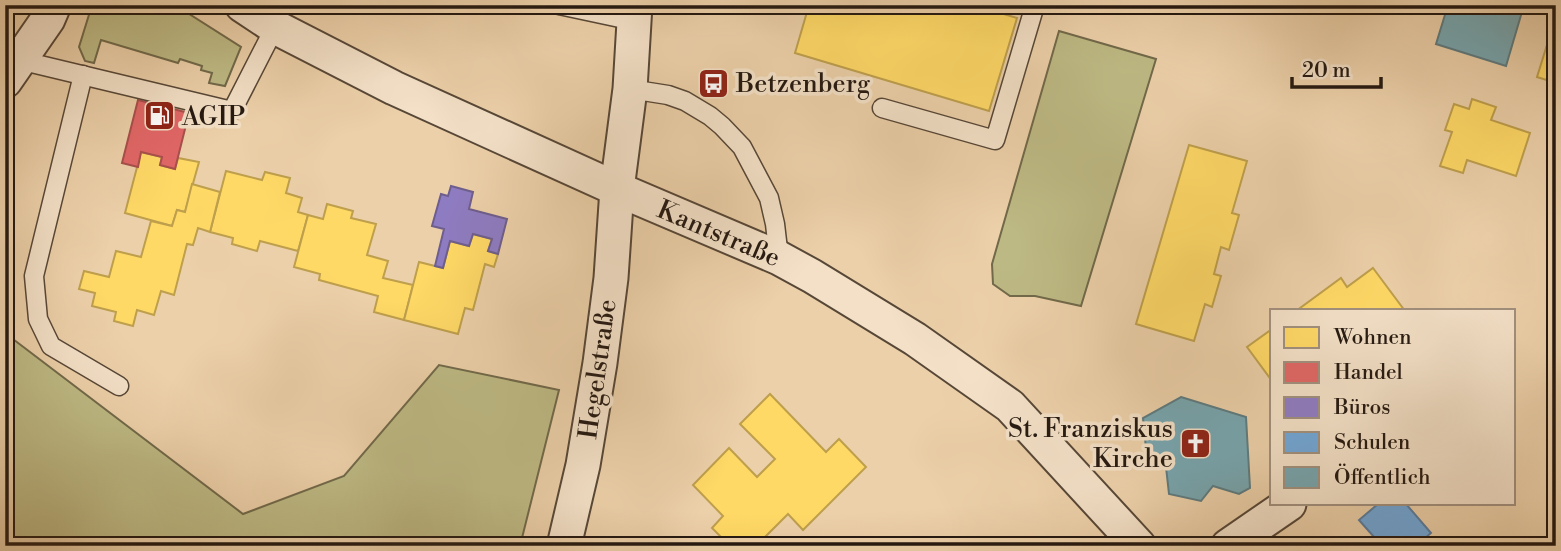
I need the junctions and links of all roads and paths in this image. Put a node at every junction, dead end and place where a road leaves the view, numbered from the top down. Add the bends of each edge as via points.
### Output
1 (54, 5) edge
2 (242, 5) edge
3 (559, 5) edge
4 (1035, 5) edge
5 (634, 13) edge
6 (275, 27) junction
7 (12, 71) edge
8 (83, 75) junction
9 (629, 89) junction
10 (883, 108) dead end
11 (617, 189) junction
12 (779, 258) junction
13 (119, 386) dead end
14 (1288, 505) edge
15 (564, 546) edge
16 (1139, 546) edge
17 (1228, 546) edge

1 - 7 street
2 - 6 street, Kantstraße
3 - 5 lane
4 - 10 lane via 995,139
5 - 9 street, Hegelstraße
6 - 8 lane via 232,111
6 - 11 street, Kantstraße via 394,88
7 - 8 lane
8 - 13 lane via 34,276 38,319 51,346
9 - 11 street, Hegelstraße
9 - 12 lane via 685,101 710,116 742,147 769,198
11 - 12 street, Kantstraße
11 - 15 street, Hegelstraße via 600,363
12 - 16 street, Kantstraße via 915,339 1010,406
14 - 17 street

